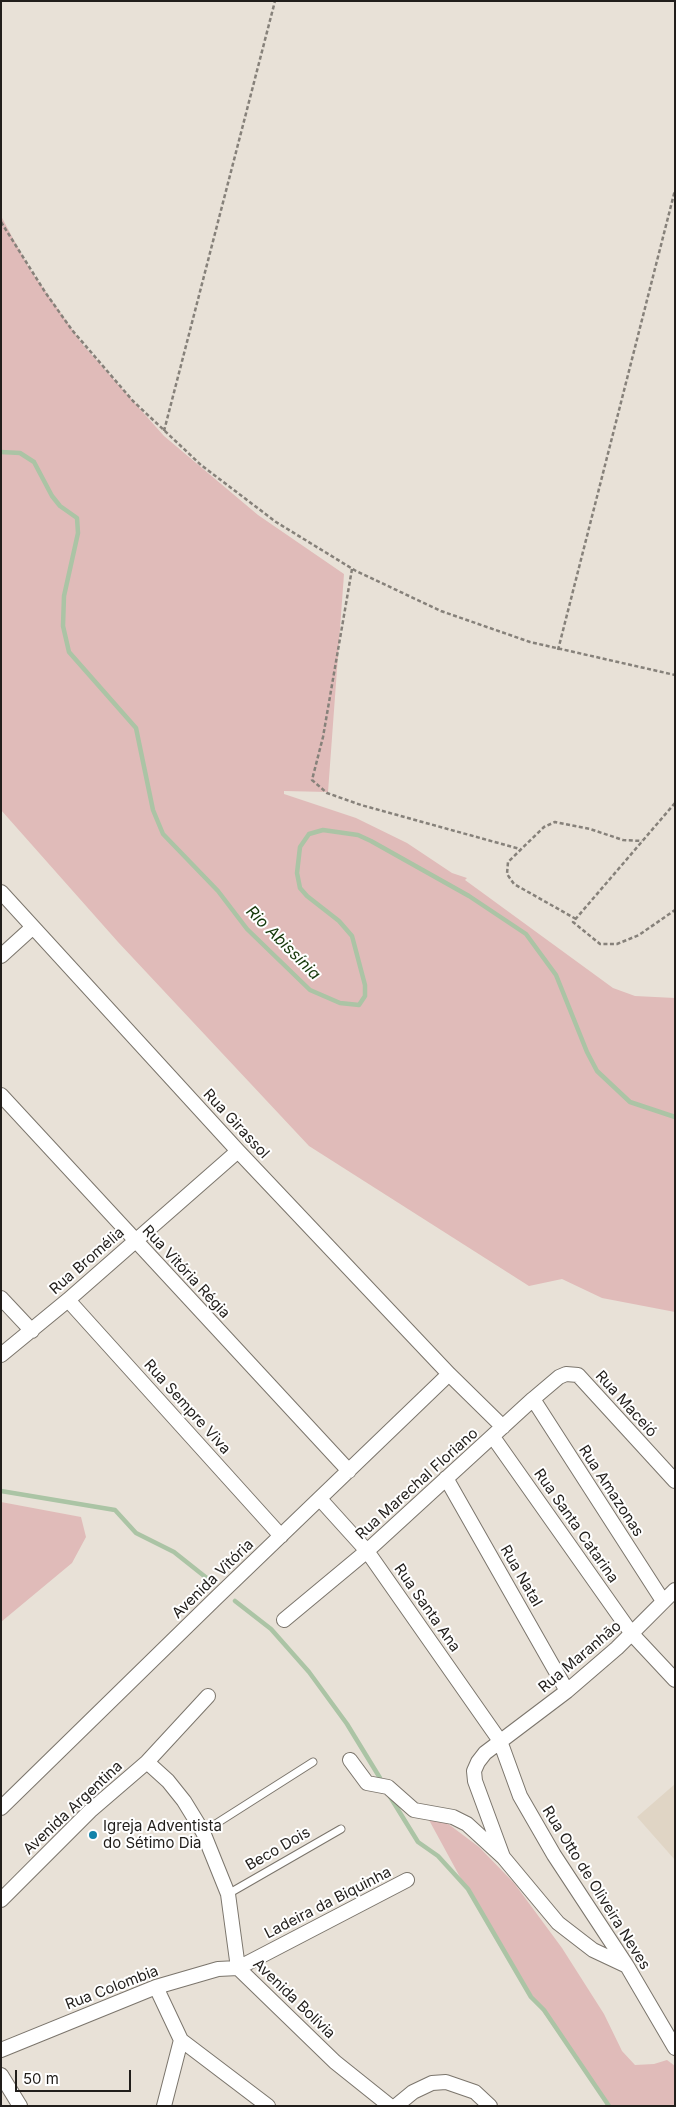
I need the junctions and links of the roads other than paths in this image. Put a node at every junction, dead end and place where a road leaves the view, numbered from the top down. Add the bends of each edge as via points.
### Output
1 (1, 892) edge
2 (33, 927) junction
3 (1, 956) edge
4 (1, 1095) edge
5 (238, 1151) junction
6 (135, 1241) junction
7 (1, 1298) edge
8 (68, 1300) junction
9 (32, 1331) junction
10 (1, 1355) edge
11 (572, 1373) joint
12 (449, 1374) junction
13 (533, 1399) junction
14 (498, 1432) junction
15 (349, 1470) junction
16 (446, 1478) junction
17 (675, 1481) edge
18 (320, 1499) junction
19 (282, 1536) junction
20 (367, 1551) junction
21 (675, 1590) edge
22 (663, 1601) junction
23 (284, 1620) dead end
24 (632, 1634) junction
25 (675, 1680) edge
26 (567, 1691) junction
27 (208, 1696) dead end
28 (500, 1741) junction
29 (350, 1760) dead end
30 (147, 1762) junction
31 (313, 1762) dead end
32 (2, 1805) edge
33 (341, 1829) dead end
34 (203, 1832) junction
35 (503, 1857) junction
36 (407, 1880) dead end
37 (228, 1894) junction
38 (1, 1900) edge
39 (627, 1966) junction
40 (238, 1968) junction
41 (156, 1987) junction
42 (181, 2040) junction
43 (675, 2048) edge
44 (1, 2050) edge
45 (1, 2075) edge
46 (20, 2106) edge
47 (164, 2106) edge
48 (268, 2106) edge
49 (390, 2106) edge
50 (396, 2106) edge
51 (490, 2106) edge

1 - 2 street, Rua Girassol
2 - 3 street
2 - 5 street, Rua Girassol
4 - 6 street, Rua Vitória Régia
5 - 6 street, Rua Bromélia
5 - 12 street, Rua Girassol
6 - 8 street, Rua Bromélia
6 - 15 street, Rua Vitória Régia
7 - 9 street
8 - 9 street, Rua Bromélia
8 - 19 street, Rua Sempre Viva
9 - 10 street, Rua Bromélia
11 - 13 street, Rua Marechal Floriano via 559,1377
11 - 17 street, Rua Maceió
12 - 14 street, Rua Girassol
12 - 15 street, Avenida Vitória
13 - 14 street, Rua Marechal Floriano
13 - 22 street, Rua Amazonas
14 - 16 street, Rua Marechal Floriano
14 - 24 street, Rua Santa Catarina
15 - 18 street, Avenida Vitória
16 - 20 street, Rua Marechal Floriano
16 - 26 street, Rua Natal
18 - 19 street, Avenida Vitória
18 - 20 street, Rua Santa Ana
19 - 32 street, Avenida Vitória
20 - 23 street, Rua Marechal Floriano
20 - 28 street, Rua Santa Ana
21 - 22 street, Rua Maranhão
22 - 24 street, Rua Maranhão
24 - 25 street, Rua Santa Catarina
24 - 26 street, Rua Maranhão
26 - 28 street, Rua Maranhão
27 - 30 street, Avenida Argentina
28 - 35 street, Rua Maranhão via 485,1753 474,1771
28 - 39 street, Rua Otto de Oliveira Neves via 520,1796 554,1855
29 - 35 street via 367,1783 388,1787 414,1810 453,1817 467,1824
30 - 34 street, Avenida Bolívia via 184,1801
30 - 38 street, Avenida Argentina via 90,1811
31 - 34 lane
33 - 37 lane, Beco Dois
34 - 37 street, Avenida Bolívia
35 - 39 street via 558,1922 593,1950
36 - 40 street, Ladeira da Biquinha
37 - 40 street, Avenida Bolívia
39 - 43 street, Rua Otto de Oliveira Neves
40 - 41 street, Rua Colombia via 218,1969
40 - 49 street, Avenida Bolívia via 336,2062
41 - 42 street
41 - 44 street, Rua Colombia
42 - 47 street
42 - 48 street
45 - 46 street
50 - 51 street via 432,2083 446,2082 475,2092

